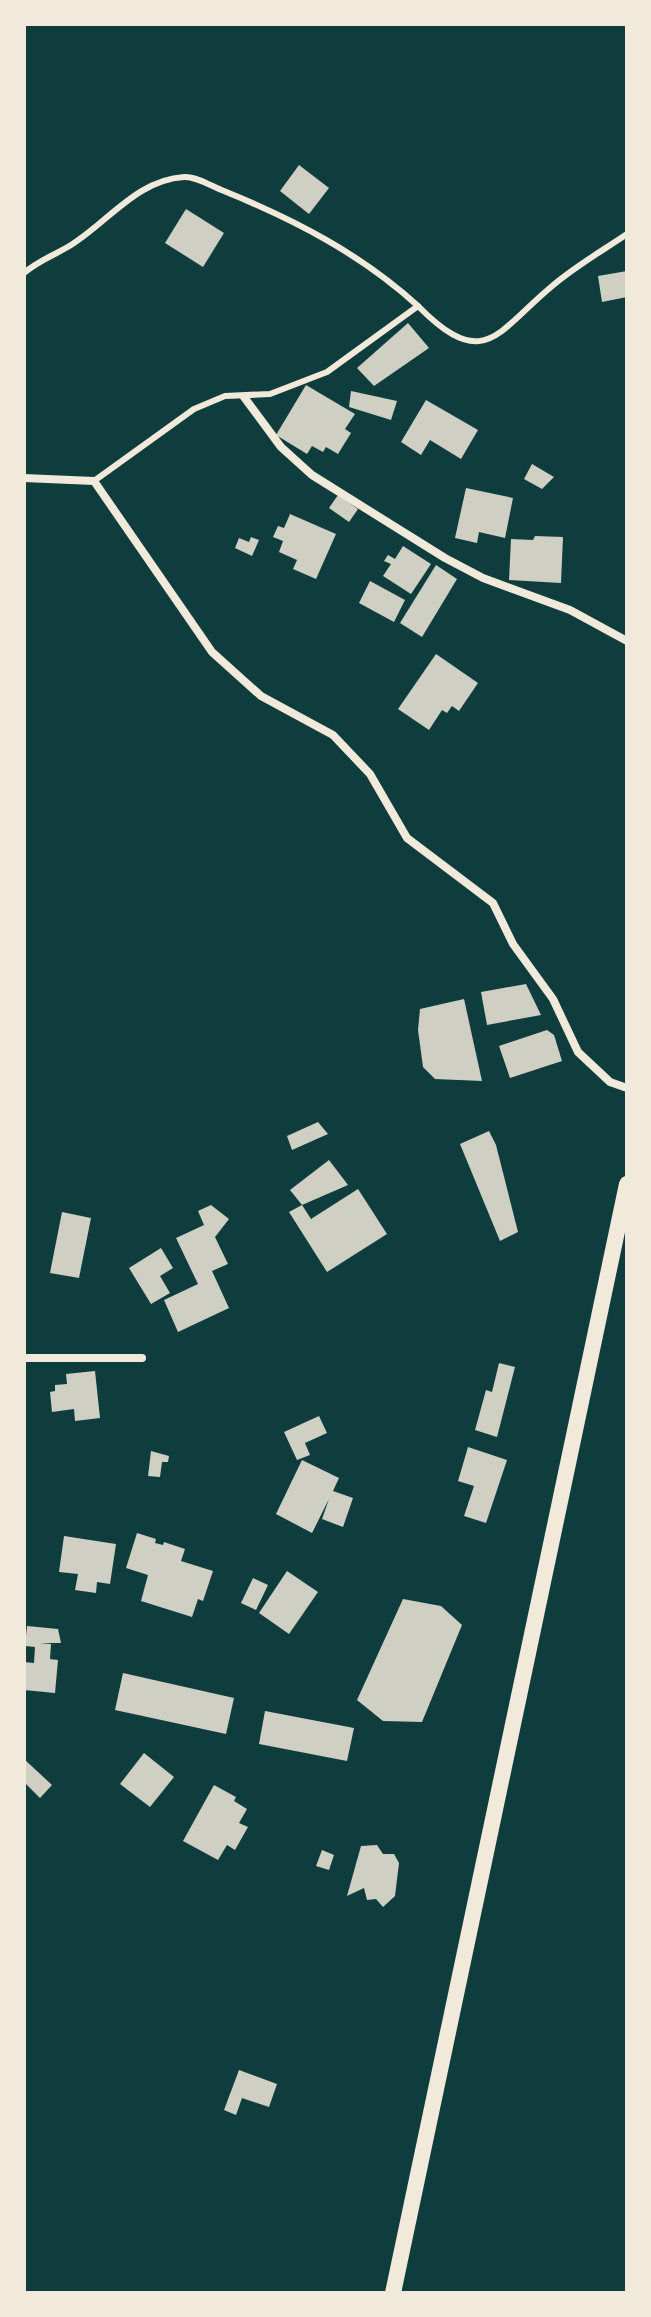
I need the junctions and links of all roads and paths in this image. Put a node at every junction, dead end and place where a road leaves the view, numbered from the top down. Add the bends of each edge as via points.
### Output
1 (627, 234) edge
2 (24, 273) edge
3 (418, 306) junction
4 (244, 397) junction
5 (24, 478) edge
6 (94, 481) junction
7 (627, 641) edge
8 (627, 1088) edge
9 (627, 1184) edge
10 (24, 1358) edge
11 (142, 1358) dead end
12 (393, 2293) edge

1 - 3 lane via 551,287 515,324 488,341 456,338
2 - 3 lane via 72,245 156,182 188,176 332,242
3 - 4 lane via 327,372 270,394
4 - 6 lane via 225,396 194,409
4 - 7 street via 281,447 312,475 445,558 570,610
5 - 6 street
6 - 8 street via 212,652 261,696 333,735 370,774 407,838 493,903 513,944 553,999 578,1052 610,1082
9 - 12 main road
10 - 11 street

